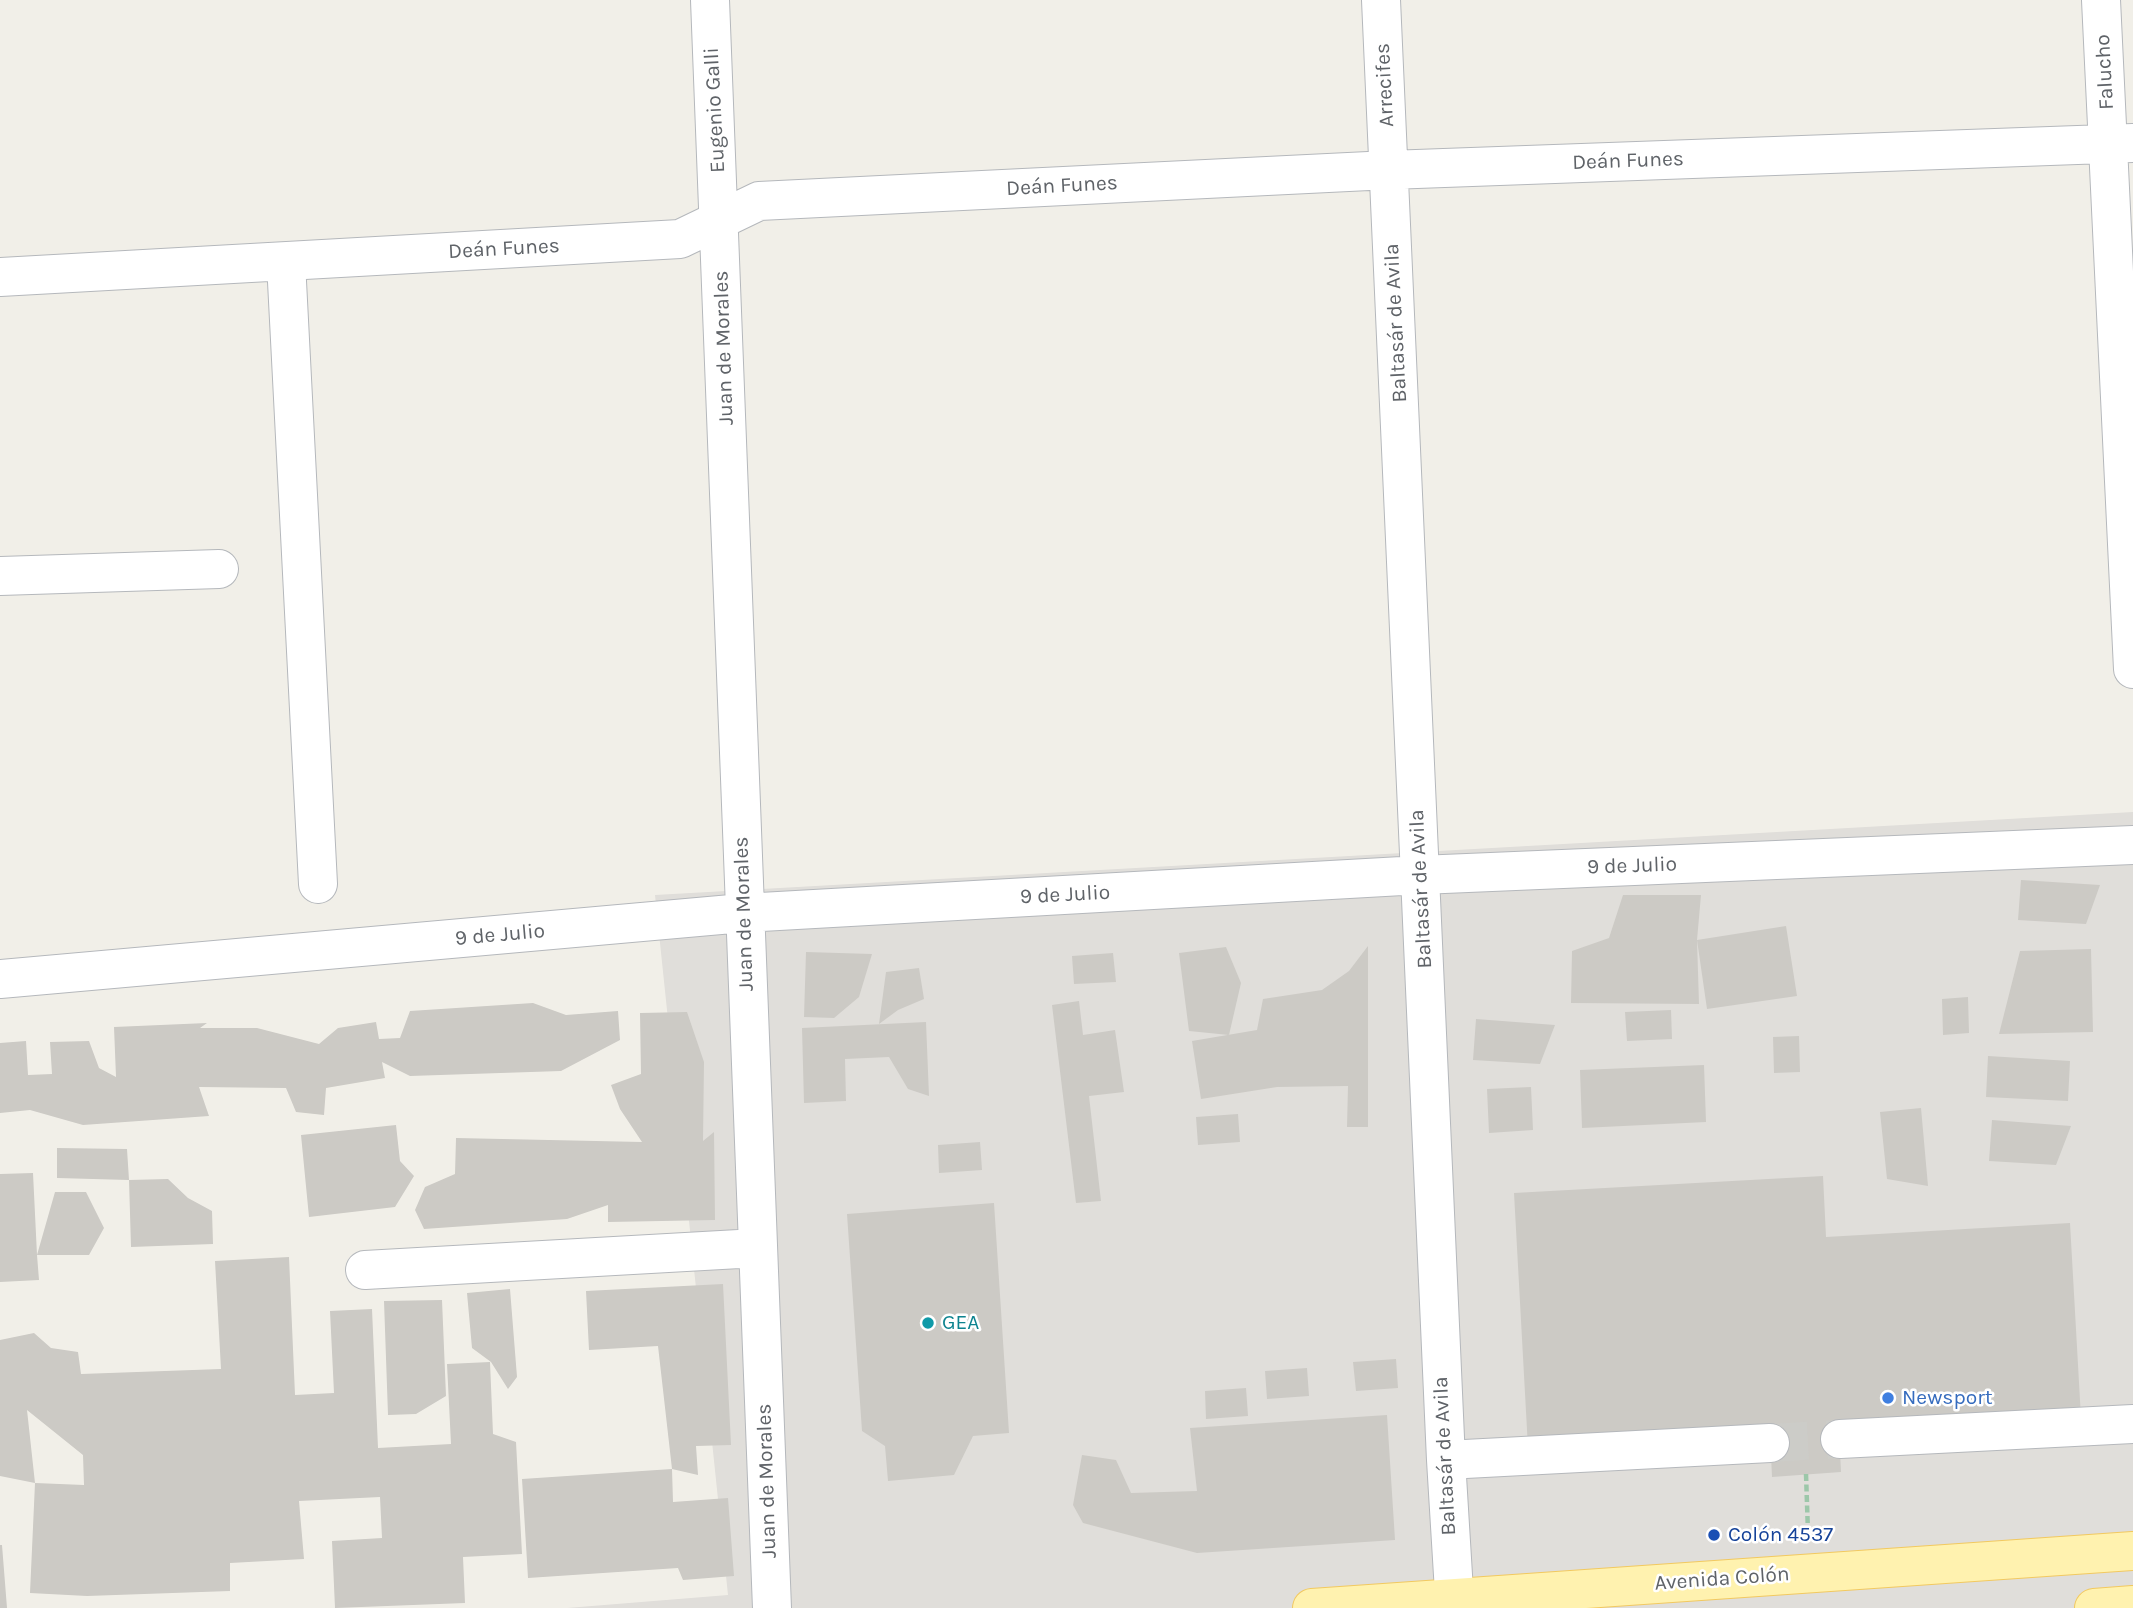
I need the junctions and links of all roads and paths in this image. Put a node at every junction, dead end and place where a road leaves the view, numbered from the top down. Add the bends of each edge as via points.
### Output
1 (710, 0) edge
2 (1381, 0) edge
3 (2101, 0) edge
4 (2121, 143) edge
5 (1389, 170) junction
6 (720, 221) junction
7 (286, 262) junction
8 (0, 277) edge
9 (219, 569) dead end
10 (0, 576) edge
11 (2133, 669) edge
12 (2133, 845) edge
13 (1420, 875) junction
14 (318, 884) dead end
15 (743, 913) junction
16 (0, 979) edge
17 (757, 1248) junction
18 (365, 1270) dead end
19 (2133, 1424) edge
20 (1840, 1439) tunnel mouth
21 (1770, 1443) tunnel mouth
22 (1446, 1460) junction
23 (1806, 1475) dead end
24 (2133, 1550) edge
25 (1809, 1573) junction
26 (1453, 1603) edge
27 (2133, 1605) edge
28 (772, 1608) edge
29 (1312, 1608) edge
30 (2094, 1608) edge

1 - 6 street, Eugenio Galli
2 - 5 street, Arrecifes
3 - 4 street, Falucho
4 - 5 street, Deán Funes
4 - 11 street, Falucho
5 - 6 street, Deán Funes via 759,201
5 - 13 street, Baltasár de Avila
6 - 7 street, Deán Funes via 680,239
6 - 15 street, Juan de Morales
7 - 8 street, Deán Funes
7 - 14 street
9 - 10 street
12 - 13 street, 9 de Julio
13 - 15 street, 9 de Julio
13 - 22 street, Baltasár de Avila
15 - 16 street, 9 de Julio
15 - 17 street, Juan de Morales
17 - 18 street
17 - 28 street, Juan de Morales
19 - 20 street
21 - 22 street
22 - 26 street, Baltasár de Avila
23 - 25 path
24 - 25 main road, Avenida Colón
25 - 26 main road, Avenida Colón
26 - 29 main road, Avenida Colón
27 - 30 main road

